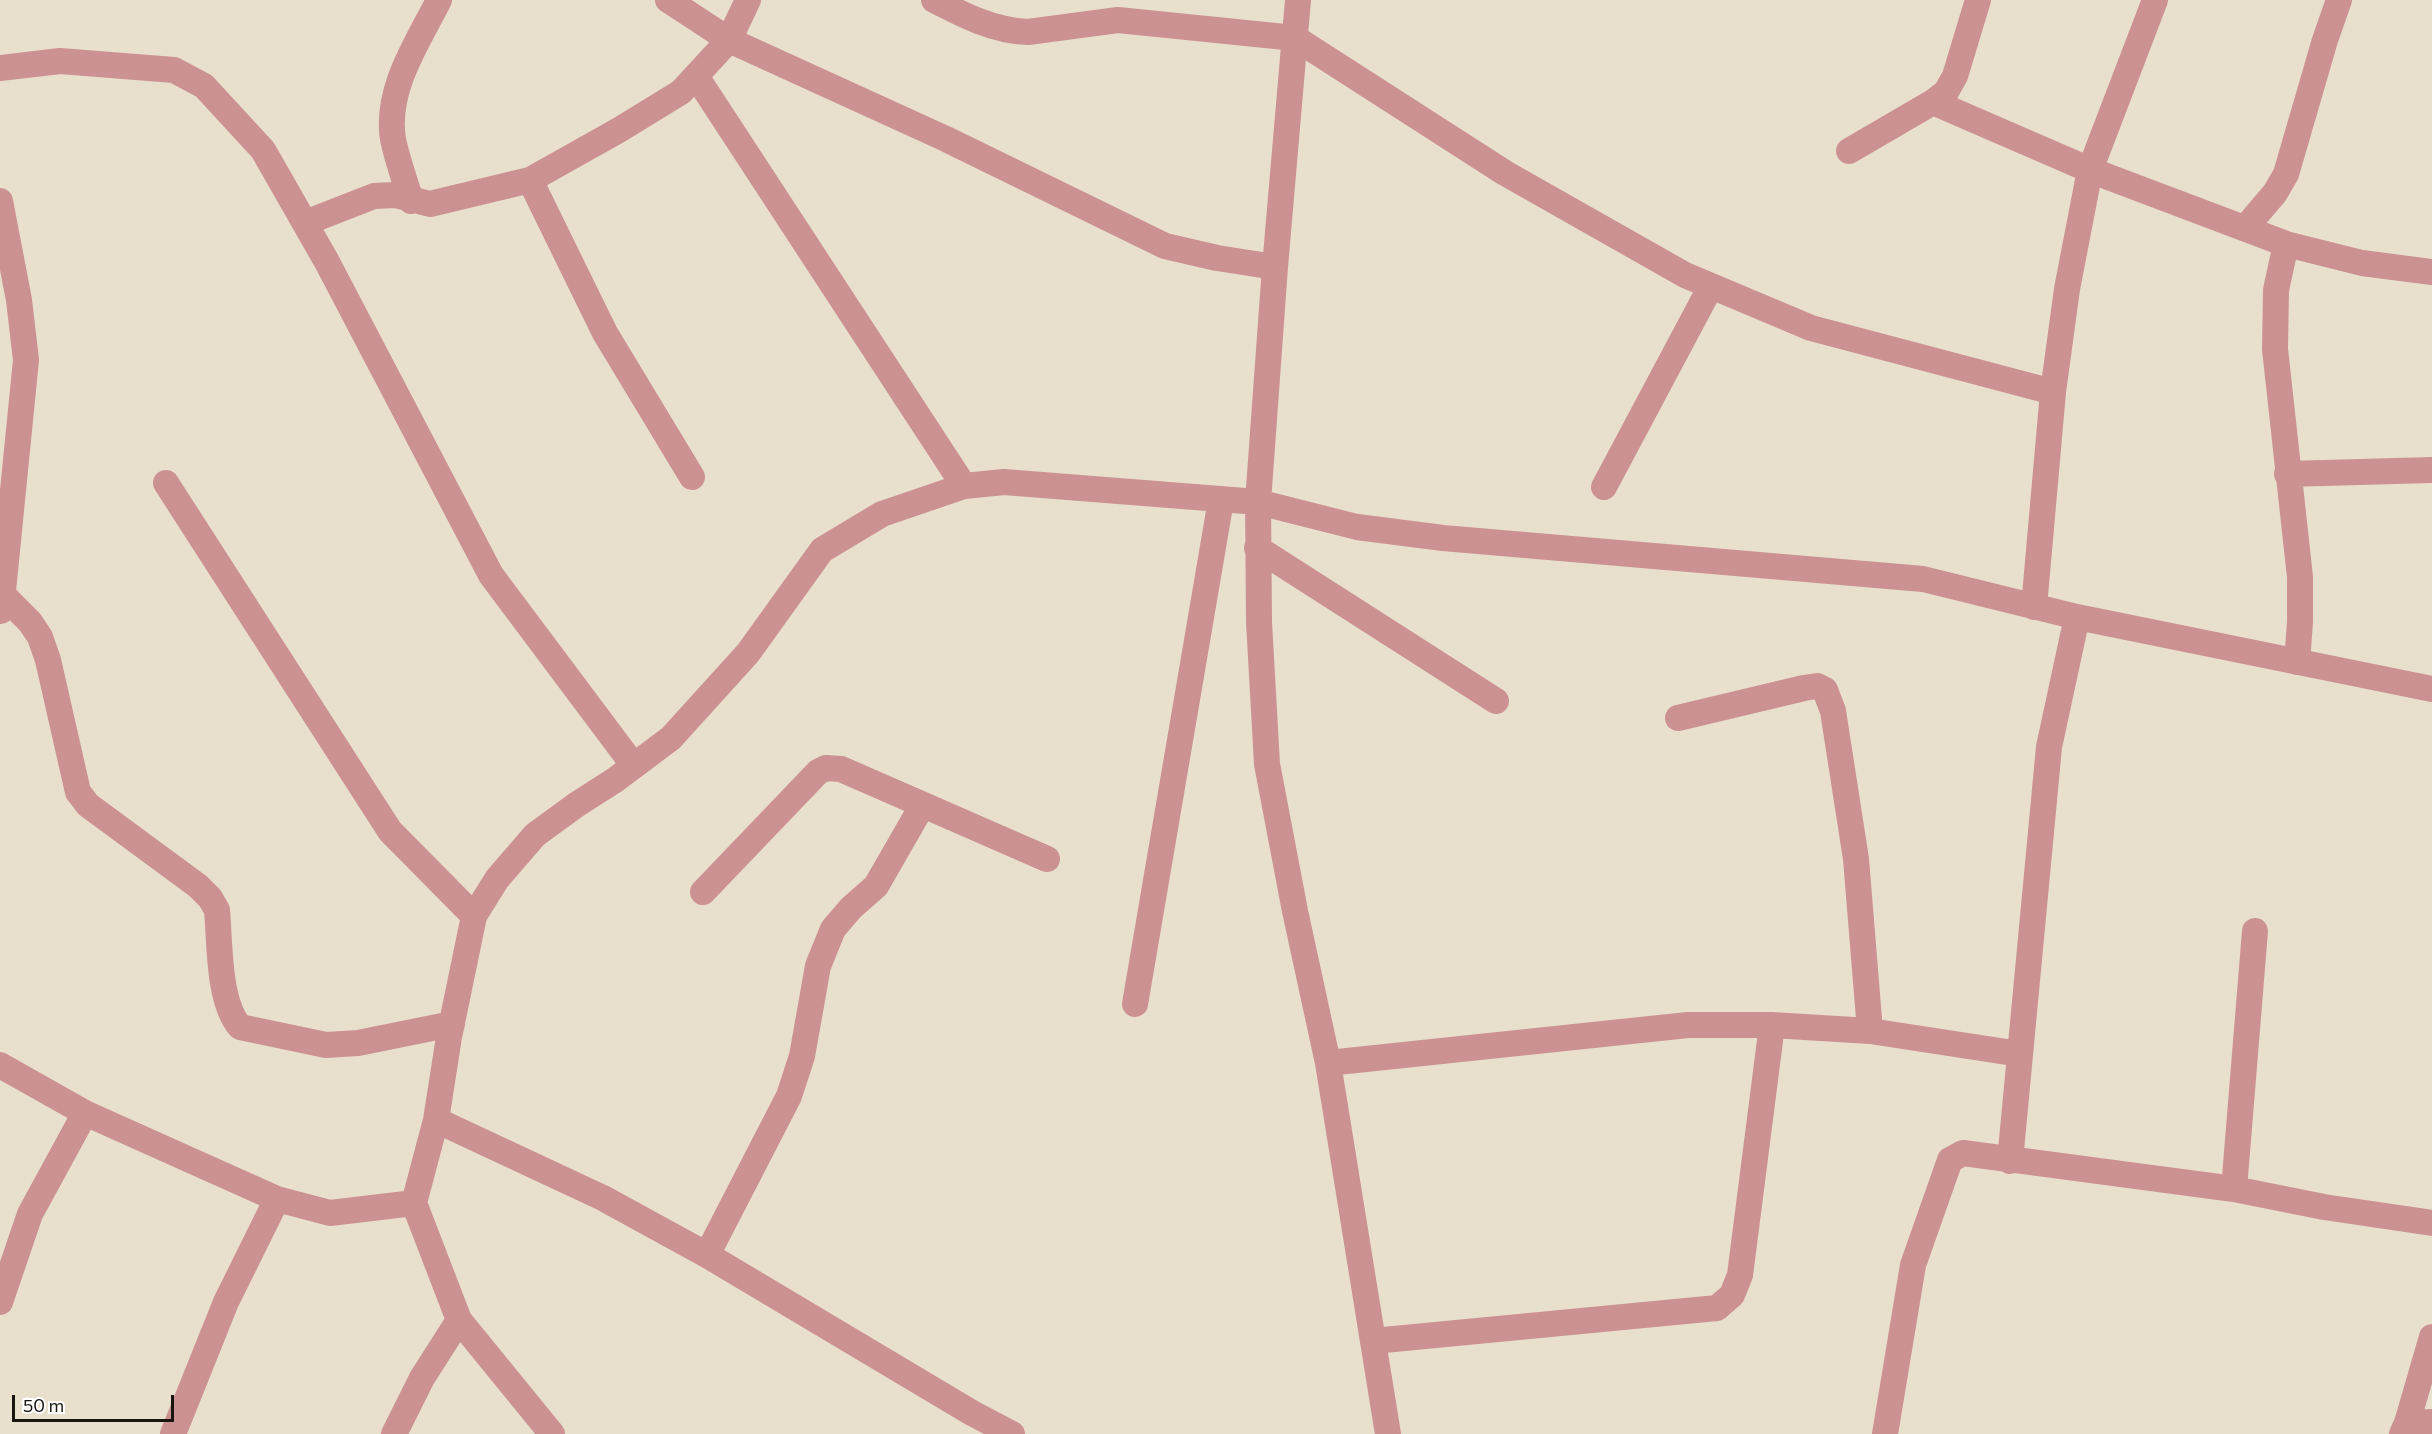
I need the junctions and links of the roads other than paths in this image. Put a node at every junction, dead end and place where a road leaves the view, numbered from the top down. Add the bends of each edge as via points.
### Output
1 (439, 0) edge
2 (668, 0) edge
3 (748, 0) edge
4 (934, 0) edge
5 (1298, 0) edge
6 (1978, 0) edge
7 (2155, 0) edge
8 (2339, 0) edge
9 (964, 7) edge
10 (1295, 38) junction
11 (729, 40) junction
12 (0, 68) edge
13 (696, 76) junction
14 (1933, 102) junction
15 (1850, 151) dead end
16 (2090, 170) junction
17 (530, 180) junction
18 (0, 201) edge
19 (411, 201) junction
20 (305, 223) junction
21 (2246, 227) junction
22 (2286, 243) junction
23 (1275, 267) junction
24 (2432, 272) edge
25 (1711, 286) junction
26 (10, 302) edge
27 (2054, 393) junction
28 (2432, 470) edge
29 (2287, 474) junction
30 (692, 477) dead end
31 (166, 483) dead end
32 (964, 486) junction
33 (1604, 487) dead end
34 (1221, 500) junction
35 (1258, 502) junction
36 (4, 534) edge
37 (1257, 548) junction
38 (1, 605) edge
39 (2034, 607) junction
40 (2077, 617) junction
41 (2297, 662) junction
42 (2432, 689) edge
43 (1496, 700) dead end
44 (1678, 718) dead end
45 (634, 766) junction
46 (922, 806) junction
47 (1047, 859) dead end
48 (703, 892) dead end
49 (474, 916) junction
50 (2254, 931) dead end
51 (1135, 1004) dead end
52 (452, 1024) junction
53 (1772, 1025) junction
54 (1870, 1031) junction
55 (2020, 1054) junction
56 (1328, 1063) junction
57 (0, 1065) edge
58 (85, 1113) junction
59 (436, 1120) junction
60 (2010, 1161) junction
61 (2234, 1189) junction
62 (277, 1199) junction
63 (414, 1203) junction
64 (2432, 1223) edge
65 (707, 1255) junction
66 (0, 1302) edge
67 (459, 1320) junction
68 (2432, 1337) edge
69 (1373, 1341) junction
70 (2414, 1427) edge
71 (173, 1434) edge
72 (394, 1434) edge
73 (552, 1434) edge
74 (1012, 1434) edge
75 (1388, 1434) edge
76 (1886, 1434) edge

1 - 19 street via 403,71 393,104 393,138
2 - 11 street
3 - 11 street
4 - 9 street
5 - 10 street
6 - 14 street via 1955,76 1946,92
7 - 16 street
8 - 21 street via 2286,174
9 - 10 street via 1002,29 1016,32 1118,20
10 - 23 street
10 - 25 street via 1505,173
11 - 13 street
11 - 23 street via 946,139 1165,246
12 - 20 street via 60,61 174,70 204,86 263,150
13 - 17 street via 681,92
13 - 32 street
14 - 15 street
14 - 16 street
16 - 21 street
16 - 27 street via 2067,289
17 - 19 street via 430,204
17 - 30 street via 605,333
18 - 26 street
19 - 20 street via 395,195 374,196
20 - 45 street via 491,575
21 - 22 street
22 - 24 street via 2362,263
22 - 29 street via 2276,290 2275,349
23 - 35 street
25 - 27 street via 1811,328
25 - 33 street
26 - 36 street via 26,360
27 - 39 street
28 - 29 street
29 - 41 street via 2300,577
31 - 49 street via 390,831
32 - 34 street via 1004,482
32 - 45 street via 882,514 822,550 748,653 671,738
34 - 35 street
34 - 51 street
35 - 37 street
35 - 39 street via 1357,527 1443,538 1923,579
36 - 38 street
37 - 43 street
37 - 56 street via 1267,764
38 - 52 street via 30,622 40,637 78,792 88,805 198,886 217,910 226,1002 240,1027 326,1045 358,1043
39 - 40 street
40 - 41 street
40 - 55 street via 2049,747
41 - 42 street
44 - 54 street via 1804,688 1816,686 1825,690 1833,711 1856,859
45 - 49 street via 535,835 497,879
46 - 47 street
46 - 48 street via 841,769 826,768
46 - 65 street via 876,886 832,929 818,966 802,1056 789,1095
49 - 52 street
50 - 61 street
52 - 59 street
53 - 54 street
53 - 56 street via 1688,1025
53 - 69 street via 1740,1275 1732,1295 1717,1308
54 - 55 street
55 - 60 street
56 - 69 street
57 - 58 street
58 - 62 street
58 - 66 street via 30,1214
59 - 63 street
59 - 65 street via 603,1198
60 - 61 street
60 - 76 street via 1964,1153 1950,1160 1913,1265
61 - 64 street via 2324,1208
62 - 63 street via 330,1213
62 - 71 street via 226,1302
63 - 67 street
65 - 74 street
67 - 72 street via 422,1378
67 - 73 street
68 - 70 street
69 - 75 street

